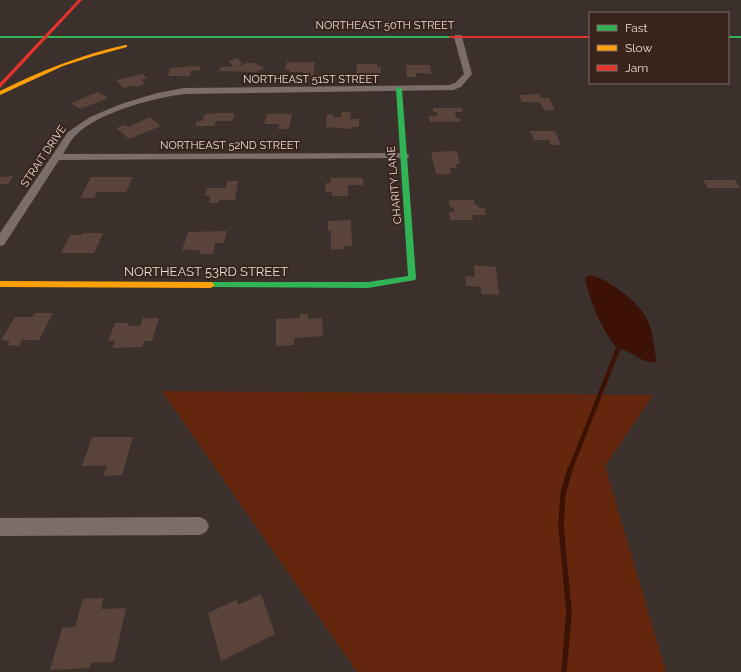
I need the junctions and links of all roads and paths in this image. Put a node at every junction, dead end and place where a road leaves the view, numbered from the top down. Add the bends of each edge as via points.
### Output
1 (80, 0) edge
2 (0, 37) edge
3 (458, 37) junction
4 (589, 37) edge
5 (729, 37) edge
6 (741, 37) edge
7 (45, 38) junction
8 (180, 38) junction
9 (0, 86) edge
10 (399, 89) junction
11 (0, 93) edge
12 (171, 93) joint
13 (404, 156) junction
14 (55, 157) junction
15 (0, 242) edge
16 (412, 278) joint
17 (0, 284) edge
18 (200, 526) dead end
19 (0, 527) edge

1 - 7 street
2 - 7 street, NORTHEAST 50TH STREET
3 - 4 street, NORTHEAST 50TH STREET
3 - 8 street, NORTHEAST 50TH STREET
3 - 10 street, NORTHEAST 51ST STREET via 468,74 458,85 450,88
5 - 6 street
7 - 8 street, NORTHEAST 50TH STREET
7 - 9 street
8 - 11 street, NORTHEAST 50TH STREET via 90,54 47,70
10 - 12 street, NORTHEAST 51ST STREET via 201,90
10 - 13 street, CHARITY LANE
12 - 14 street, STRAIT DRIVE via 105,113 81,124 70,134
13 - 14 street, NORTHEAST 52ND STREET
13 - 16 street, CHARITY LANE
14 - 15 street, STRAIT DRIVE
16 - 17 street, NORTHEAST 53RD STREET via 368,285
18 - 19 street

